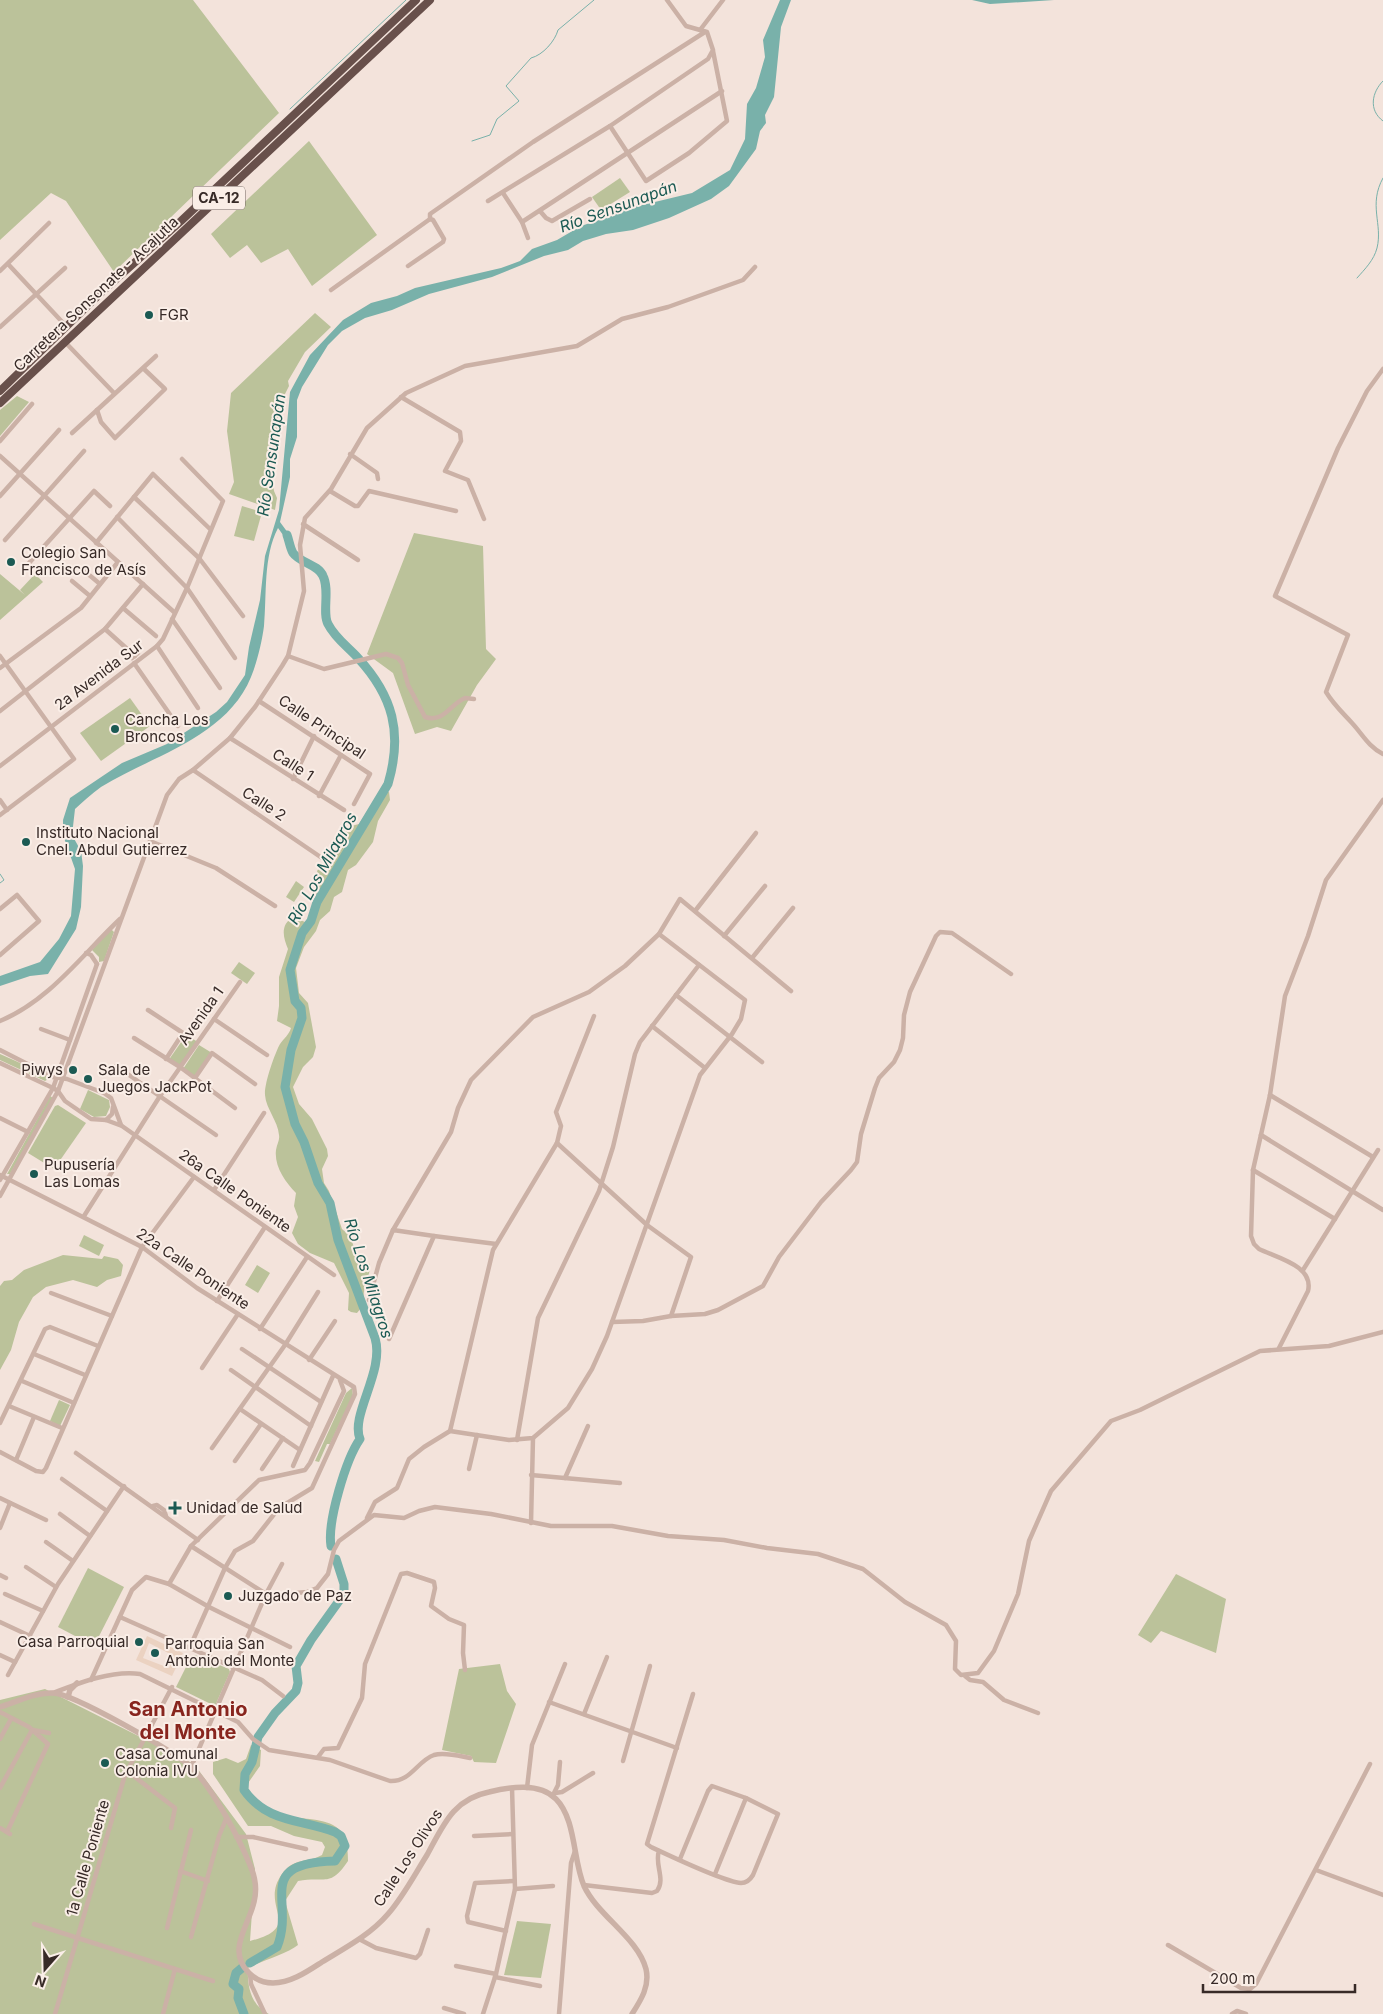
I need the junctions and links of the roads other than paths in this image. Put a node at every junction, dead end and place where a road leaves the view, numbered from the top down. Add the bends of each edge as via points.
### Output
1 (416, 0) edge
2 (430, 0) edge
3 (667, 0) edge
4 (723, 0) edge
5 (703, 31) junction
6 (712, 50) junction
7 (722, 91) junction
8 (610, 126) junction
9 (628, 154) junction
10 (503, 193) junction
11 (590, 200) dead end
12 (488, 201) dead end
13 (540, 211) junction
14 (430, 218) junction
15 (522, 222) junction
16 (50, 223) dead end
17 (528, 238) dead end
18 (8, 264) junction
19 (408, 266) dead end
20 (755, 267) dead end
21 (65, 268) dead end
22 (0, 271) edge
23 (331, 290) dead end
24 (36, 294) junction
25 (66, 326) junction
26 (0, 327) edge
27 (65, 341) junction
28 (156, 356) dead end
29 (144, 369) junction
30 (1383, 370) edge
31 (0, 390) edge
32 (114, 393) junction
33 (401, 397) junction
34 (0, 403) edge
35 (32, 404) dead end
36 (97, 410) junction
37 (59, 430) dead end
38 (72, 433) dead end
39 (0, 440) edge
40 (84, 451) dead end
41 (350, 454) junction
42 (0, 456) edge
43 (182, 459) dead end
44 (19, 473) junction
45 (378, 479) dead end
46 (330, 491) junction
47 (0, 496) edge
48 (44, 496) junction
49 (134, 496) junction
50 (110, 506) dead end
51 (456, 511) dead end
52 (68, 518) junction
53 (117, 518) junction
54 (484, 519) dead end
55 (303, 524) junction
56 (210, 529) junction
57 (5, 540) dead end
58 (96, 543) junction
59 (199, 558) junction
60 (358, 560) dead end
61 (118, 562) junction
62 (29, 564) dead end
63 (82, 570) dead end
64 (72, 581) dead end
65 (100, 584) junction
66 (142, 584) junction
67 (187, 588) junction
68 (90, 596) junction
69 (122, 608) junction
70 (174, 612) junction
71 (243, 616) dead end
72 (172, 619) junction
73 (105, 629) junction
74 (156, 636) dead end
75 (157, 646) junction
76 (0, 656) edge
77 (288, 656) junction
78 (135, 657) junction
79 (235, 658) dead end
80 (6, 663) junction
81 (0, 668) edge
82 (220, 688) dead end
83 (26, 690) junction
84 (474, 699) dead end
85 (259, 701) junction
86 (198, 708) dead end
87 (0, 711) edge
88 (51, 726) junction
89 (178, 726) dead end
90 (314, 736) junction
91 (230, 738) junction
92 (1383, 754) edge
93 (341, 755) junction
94 (0, 766) edge
95 (193, 770) junction
96 (293, 779) junction
97 (319, 796) junction
98 (0, 800) edge
99 (1383, 800) edge
100 (354, 804) dead end
101 (7, 810) junction
102 (344, 810) dead end
103 (0, 815) edge
104 (756, 833) dead end
105 (150, 841) junction
106 (322, 858) dead end
107 (765, 886) dead end
108 (275, 906) dead end
109 (793, 908) dead end
110 (0, 909) edge
111 (695, 911) junction
112 (121, 918) junction
113 (658, 934) junction
114 (724, 936) junction
115 (86, 953) junction
116 (0, 955) edge
117 (752, 958) junction
118 (105, 963) junction
119 (97, 964) junction
120 (699, 965) junction
121 (1011, 974) dead end
122 (240, 982) dead end
123 (791, 991) dead end
124 (676, 995) junction
125 (148, 1010) dead end
126 (594, 1016) dead end
127 (214, 1019) junction
128 (0, 1021) edge
129 (652, 1026) junction
130 (41, 1029) dead end
131 (730, 1036) junction
132 (134, 1038) dead end
133 (70, 1040) junction
134 (0, 1050) edge
135 (267, 1055) dead end
136 (166, 1059) junction
137 (762, 1062) dead end
138 (0, 1063) edge
139 (116, 1066) dead end
140 (180, 1067) junction
141 (705, 1068) junction
142 (56, 1078) junction
143 (62, 1078) junction
144 (195, 1078) junction
145 (255, 1084) dead end
146 (53, 1088) junction
147 (58, 1091) junction
148 (160, 1096) junction
149 (1270, 1096) junction
150 (114, 1105) junction
151 (235, 1108) dead end
152 (264, 1113) dead end
153 (0, 1118) edge
154 (106, 1120) junction
155 (122, 1126) junction
156 (28, 1132) junction
157 (134, 1135) junction
158 (216, 1135) dead end
159 (1261, 1135) junction
160 (557, 1143) junction
161 (1378, 1150) dead end
162 (1373, 1157) junction
163 (1253, 1170) junction
164 (1, 1177) edge
165 (194, 1177) junction
166 (9, 1180) junction
167 (601, 1184) junction
168 (214, 1190) junction
169 (1353, 1191) junction
170 (0, 1196) edge
171 (1383, 1210) edge
172 (84, 1216) junction
173 (1335, 1219) junction
174 (647, 1225) junction
175 (265, 1227) junction
176 (393, 1230) junction
177 (434, 1236) junction
178 (496, 1244) junction
179 (142, 1247) junction
180 (307, 1257) junction
181 (1303, 1270) junction
182 (334, 1275) dead end
183 (318, 1292) dead end
184 (51, 1294) dead end
185 (369, 1300) dead end
186 (217, 1301) junction
187 (238, 1314) junction
188 (112, 1316) junction
189 (671, 1316) junction
190 (335, 1321) dead end
191 (612, 1322) junction
192 (260, 1328) junction
193 (1383, 1332) edge
194 (389, 1339) dead end
195 (285, 1345) junction
196 (98, 1346) junction
197 (1279, 1348) junction
198 (242, 1349) dead end
199 (34, 1354) junction
200 (309, 1360) junction
201 (269, 1367) junction
202 (202, 1368) dead end
203 (231, 1370) dead end
204 (85, 1375) junction
205 (333, 1376) junction
206 (339, 1379) junction
207 (22, 1381) junction
208 (255, 1387) junction
209 (354, 1387) junction
210 (344, 1391) junction
211 (322, 1402) junction
212 (74, 1403) junction
213 (9, 1406) junction
214 (240, 1409) junction
215 (34, 1417) junction
216 (0, 1423) edge
217 (261, 1424) junction
218 (311, 1426) junction
219 (588, 1426) dead end
220 (62, 1428) junction
221 (450, 1431) junction
222 (477, 1435) junction
223 (283, 1438) junction
224 (533, 1438) junction
225 (517, 1440) junction
226 (212, 1448) dead end
227 (300, 1450) junction
228 (0, 1452) edge
229 (76, 1453) dead end
230 (16, 1460) junction
231 (235, 1461) dead end
232 (293, 1466) dead end
233 (262, 1469) dead end
234 (469, 1469) dead end
235 (532, 1475) junction
236 (565, 1478) junction
237 (62, 1479) dead end
238 (620, 1483) dead end
239 (124, 1486) junction
240 (0, 1498) edge
241 (10, 1503) junction
242 (107, 1511) junction
243 (60, 1514) dead end
244 (367, 1518) junction
245 (46, 1520) dead end
246 (531, 1523) junction
247 (0, 1528) edge
248 (90, 1536) junction
249 (198, 1540) junction
250 (46, 1542) dead end
251 (191, 1546) junction
252 (73, 1561) junction
253 (282, 1564) dead end
254 (26, 1567) dead end
255 (225, 1568) junction
256 (0, 1575) edge
257 (6, 1578) dead end
258 (169, 1584) junction
259 (56, 1587) junction
260 (5, 1594) dead end
261 (266, 1594) junction
262 (209, 1607) junction
263 (43, 1611) junction
264 (120, 1617) junction
265 (0, 1622) edge
266 (252, 1629) junction
267 (30, 1636) junction
268 (190, 1647) junction
269 (290, 1647) dead end
270 (0, 1655) edge
271 (607, 1657) dead end
272 (15, 1662) junction
273 (565, 1664) dead end
274 (650, 1666) dead end
275 (235, 1668) junction
276 (465, 1670) dead end
277 (8, 1674) dead end
278 (965, 1676) junction
279 (91, 1680) junction
280 (77, 1684) junction
281 (172, 1687) junction
282 (53, 1692) junction
283 (693, 1694) dead end
284 (283, 1696) dead end
285 (68, 1697) junction
286 (549, 1702) junction
287 (0, 1707) edge
288 (216, 1711) junction
289 (0, 1712) edge
290 (1038, 1713) dead end
291 (584, 1714) junction
292 (11, 1719) junction
293 (32, 1730) junction
294 (632, 1731) junction
295 (49, 1733) dead end
296 (146, 1738) junction
297 (0, 1739) edge
298 (677, 1748) junction
299 (318, 1757) junction
300 (470, 1758) dead end
301 (623, 1761) dead end
302 (560, 1762) dead end
303 (1370, 1764) dead end
304 (191, 1767) junction
305 (127, 1771) junction
306 (593, 1772) dead end
307 (0, 1788) edge
308 (512, 1788) junction
309 (527, 1788) junction
310 (552, 1794) junction
311 (746, 1798) junction
312 (226, 1819) junction
313 (0, 1828) edge
314 (170, 1828) dead end
315 (190, 1830) dead end
316 (513, 1834) junction
317 (474, 1836) dead end
318 (236, 1837) junction
319 (306, 1849) dead end
320 (575, 1851) junction
321 (659, 1851) junction
322 (680, 1859) junction
323 (1316, 1870) junction
324 (180, 1871) junction
325 (715, 1874) junction
326 (208, 1881) junction
327 (514, 1881) junction
328 (584, 1885) junction
329 (552, 1886) dead end
330 (515, 1889) junction
331 (1383, 1895) edge
332 (34, 1924) dead end
333 (167, 1928) dead end
334 (428, 1930) dead end
335 (506, 1931) junction
336 (191, 1937) dead end
337 (78, 1938) junction
338 (359, 1939) junction
339 (1168, 1945) dead end
340 (456, 1966) dead end
341 (175, 1970) junction
342 (250, 1974) junction
343 (496, 1976) junction
344 (213, 1981) dead end
345 (540, 1986) dead end
346 (444, 2008) dead end
347 (55, 2014) edge
348 (163, 2014) edge
349 (265, 2014) edge
350 (464, 2014) edge
351 (484, 2014) edge
352 (559, 2014) edge
353 (632, 2014) edge
354 (1232, 2014) edge
355 (1246, 2014) edge

1 - 25 highway, CA-12
2 - 27 highway, Carretera Sonsonate - Acajutla / CA-12
3 - 5 street via 686,26
4 - 5 street
5 - 6 street
5 - 14 street via 533,142 430,214
6 - 7 street
6 - 8 street via 708,59
7 - 9 street
7 - 9 street via 727,122 646,181
8 - 9 street
8 - 10 street
9 - 13 street
10 - 12 street
10 - 15 street
11 - 13 street via 552,221
13 - 15 street
14 - 19 street via 444,238 443,242
14 - 23 street
15 - 17 street
16 - 18 street
18 - 22 street
18 - 24 street
20 - 33 street via 743,280 668,307 622,319 577,346 465,366
21 - 24 street
24 - 25 street
24 - 26 street
25 - 31 highway, Carretera Sonsonate - Acajutla / CA-12
27 - 32 street
27 - 34 highway, Carretera Sonsonate - Acajutla / CA-12
28 - 29 street
29 - 32 street
29 - 36 street via 165,389 115,438 101,422
30 - 92 street via 1367,391 1338,448 1275,596 1348,635 1326,692 1370,747
32 - 36 street
33 - 41 street via 367,428
33 - 54 street via 460,432 461,441 444,471 468,480
35 - 39 street
36 - 38 street
37 - 44 street
40 - 48 street
41 - 45 street via 378,473
41 - 46 street
42 - 44 street
43 - 56 street, 2a Avenida Sur via 223,501
44 - 47 street
44 - 48 street
46 - 51 street via 354,506 358,506 369,490
46 - 55 street via 304,518
48 - 52 street
48 - 57 street
49 - 53 street
49 - 56 street via 153,474
49 - 59 street
50 - 52 street via 94,491
52 - 58 street
52 - 62 street
53 - 58 street
53 - 67 street
55 - 60 street
55 - 77 street via 300,544 304,592
56 - 59 street, 2a Avenida Sur
58 - 61 street
59 - 67 street, 2a Avenida Sur
59 - 71 street
61 - 65 street
61 - 66 street
63 - 65 street
64 - 68 street
65 - 68 street
66 - 69 street
66 - 70 street
67 - 70 street, 2a Avenida Sur
67 - 79 street
68 - 80 street via 70,617
69 - 73 street
69 - 74 street
70 - 72 street, 2a Avenida Sur
72 - 75 street, 2a Avenida Sur
72 - 82 street
73 - 78 street
73 - 83 street
75 - 78 street, 2a Avenida Sur
75 - 86 street
76 - 80 street
77 - 84 street via 324,669 386,654 398,658 425,717 436,720 460,700
77 - 85 street
78 - 88 street, 2a Avenida Sur
78 - 89 street
80 - 81 street
80 - 83 street
83 - 87 street
83 - 88 street
85 - 90 street, Calle Principal
85 - 91 street
88 - 94 street, 2a Avenida Sur
88 - 101 street via 74,759
90 - 93 street, Calle Principal
90 - 96 street
91 - 95 street
91 - 96 street, Calle 1
93 - 97 street
93 - 100 street, Calle Principal via 370,774
95 - 105 street via 179,779 167,795
95 - 106 street, Calle 2
96 - 97 street, Calle 1
97 - 102 street, Calle 1
98 - 101 street
99 - 149 street via 1326,880 1284,996
101 - 103 street
104 - 111 street
105 - 108 street via 216,868
105 - 112 street
107 - 114 street
109 - 117 street
110 - 116 street via 17,895 39,921
111 - 113 street via 680,899
111 - 114 street
112 - 115 street
112 - 118 street
113 - 120 street
113 - 176 street via 625,966 589,992 532,1017 471,1080 451,1132
114 - 117 street
115 - 119 street
115 - 128 street via 37,1000 16,1015
117 - 123 street
118 - 119 street
118 - 143 street
119 - 133 street
120 - 124 street
120 - 131 street via 745,1000 741,1019
121 - 189 street via 952,933 940,932 936,936 910,992 900,1050 875,1088 861,1134 857,1162 820,1202 762,1286 718,1310
122 - 127 street, Avenida 1
124 - 129 street
124 - 131 street
125 - 136 street via 183,1033
126 - 160 street via 556,1112 561,1126
127 - 135 street
127 - 140 street, Avenida 1
129 - 141 street
129 - 167 street via 635,1054
130 - 133 street
131 - 137 street
131 - 141 street
132 - 136 street
133 - 142 street
134 - 142 street
136 - 140 street
138 - 146 street, 26a Calle Poniente
139 - 148 street
140 - 144 street
140 - 148 street, Avenida 1
141 - 174 street
142 - 143 street
142 - 146 street
143 - 147 street
143 - 150 street via 104,1093
144 - 145 street via 212,1053
144 - 151 street
146 - 147 street, 26a Calle Poniente
146 - 156 street
147 - 154 street, 26a Calle Poniente via 65,1101 92,1120
147 - 166 street
148 - 157 street, Avenida 1
148 - 158 street
149 - 159 street
149 - 162 street
150 - 154 street
150 - 155 street
152 - 168 street
153 - 156 street
154 - 155 street, 26a Calle Poniente
155 - 157 street, 26a Calle Poniente
156 - 164 street
157 - 165 street, 26a Calle Poniente
157 - 172 street, Avenida 1
159 - 163 street
159 - 169 street
160 - 167 street
160 - 178 street
161 - 162 street
162 - 169 street
163 - 173 street
163 - 181 street via 1251,1236 1254,1244
164 - 166 street, 22a Calle Poniente
165 - 168 street, 26a Calle Poniente
165 - 179 street
166 - 170 street
166 - 172 street, 22a Calle Poniente
167 - 174 street
167 - 225 street via 538,1318
168 - 175 street, 26a Calle Poniente
169 - 171 street
169 - 173 street
172 - 179 street, 22a Calle Poniente
173 - 181 street
174 - 189 street via 692,1257
174 - 191 street
175 - 180 street, 26a Calle Poniente
175 - 186 street
176 - 177 street
176 - 185 street via 379,1263
177 - 178 street
177 - 194 street
178 - 221 street
179 - 186 street, 22a Calle Poniente
179 - 188 street
180 - 182 street, 26a Calle Poniente
180 - 192 street
181 - 197 street via 1310,1284 1308,1292
183 - 195 street
184 - 188 street
186 - 187 street, 22a Calle Poniente
187 - 192 street, 22a Calle Poniente
187 - 202 street
188 - 196 street
189 - 191 street via 643,1322
190 - 200 street
191 - 224 street via 592,1369 568,1408
192 - 195 street, 22a Calle Poniente
193 - 197 street via 1329,1346
195 - 200 street, 22a Calle Poniente
195 - 201 street
196 - 199 street via 47,1327
196 - 204 street
197 - 278 street via 1250,1356 1118,1417 1103,1428 1051,1491 1028,1541 1018,1594 994,1651 978,1673
198 - 201 street
199 - 204 street
199 - 207 street
200 - 205 street, 22a Calle Poniente
201 - 208 street
201 - 211 street
203 - 208 street
204 - 212 street
205 - 206 street, 22a Calle Poniente
205 - 211 street
206 - 209 street, 22a Calle Poniente
206 - 210 street
207 - 212 street
207 - 213 street
208 - 214 street
208 - 218 street
209 - 210 street
209 - 255 street via 355,1394 312,1488 279,1508 253,1542 238,1548
210 - 249 street via 305,1470 259,1480
211 - 218 street
212 - 220 street
213 - 215 street
213 - 216 street
214 - 217 street
214 - 226 street
215 - 220 street
215 - 230 street
217 - 223 street
217 - 231 street
218 - 227 street
219 - 236 street
220 - 230 street via 43,1472
221 - 222 street
221 - 244 street via 409,1459 397,1488 375,1502
222 - 225 street
222 - 234 street
223 - 227 street
223 - 233 street
224 - 225 street
224 - 235 street
227 - 232 street
228 - 230 street
229 - 239 street
235 - 236 street
235 - 246 street
236 - 238 street
237 - 242 street
239 - 242 street
239 - 249 street
240 - 241 street
241 - 245 street
241 - 247 street
242 - 248 street
243 - 248 street
244 - 246 street via 380,1514 404,1518 434,1507
244 - 261 street via 336,1545 328,1574 317,1588 307,1592
246 - 278 street via 612,1526 668,1536 724,1540 818,1554 841,1562 868,1572 905,1602 942,1622 956,1642 955,1669
248 - 252 street
249 - 251 street
250 - 252 street
251 - 255 street
251 - 258 street
252 - 259 street
253 - 261 street
254 - 259 street
255 - 261 street
255 - 262 street
256 - 257 street
258 - 262 street
258 - 264 street via 146,1577 132,1590
259 - 263 street
260 - 263 street
261 - 266 street
262 - 266 street
262 - 268 street
263 - 267 street
264 - 268 street
264 - 279 street
265 - 267 street
266 - 269 street
266 - 275 street
267 - 272 street
268 - 275 street
270 - 272 street
271 - 291 street
272 - 277 street
273 - 286 street
274 - 294 street
275 - 284 street via 262,1680
275 - 288 street
276 - 299 street via 464,1625 431,1606 434,1582 401,1574 365,1664 362,1698 338,1748 324,1749
278 - 290 street via 983,1682 1004,1700
279 - 280 street
279 - 281 street via 135,1673
280 - 282 street
280 - 285 street
281 - 288 street
281 - 296 street, 1a Calle Poniente
282 - 285 street
282 - 287 street
283 - 298 street
285 - 296 street
286 - 291 street
286 - 309 street via 532,1745
288 - 299 street via 243,1726 253,1739 276,1752
288 - 304 street
289 - 292 street
291 - 294 street
292 - 293 street
292 - 297 street
293 - 295 street
293 - 307 street
293 - 313 street via 44,1739 47,1746 9,1833
294 - 298 street
294 - 301 street
296 - 304 street
296 - 305 street, 1a Calle Poniente
298 - 321 street via 647,1838 647,1844
299 - 300 street via 398,1782 431,1756
302 - 310 street
303 - 323 street
304 - 312 street
305 - 314 street via 175,1808
305 - 337 street, 1a Calle Poniente
306 - 310 street via 562,1792
308 - 309 street, Calle Los Olivos
308 - 316 street
308 - 338 street, Calle Los Olivos via 473,1796 457,1806 390,1912
309 - 310 street, Calle Los Olivos
310 - 320 street via 567,1817
311 - 322 street via 712,1786
311 - 325 street
311 - 325 street via 774,1810 778,1814 777,1819 749,1881 735,1882
312 - 318 street
312 - 326 street
315 - 324 street
316 - 317 street
316 - 327 street
318 - 319 street via 253,1836
318 - 342 street via 254,1878 254,1902 238,1950
320 - 328 street
320 - 352 street via 571,1863
321 - 322 street
321 - 328 street via 657,1860 661,1881 657,1891
322 - 325 street
323 - 331 street
323 - 339 street via 1256,1984 1250,1989 1241,1988
324 - 326 street
324 - 333 street
326 - 336 street
327 - 330 street
327 - 335 street via 475,1883 467,1916 468,1922 474,1925
328 - 353 street via 643,1961 648,1980 646,1990
329 - 330 street
330 - 335 street
332 - 337 street
334 - 338 street via 416,1958 376,1948
335 - 343 street
337 - 341 street
337 - 347 street, 1a Calle Poniente
338 - 342 street, Calle Los Olivos via 293,1979 272,1983
340 - 343 street
341 - 344 street
341 - 348 street
342 - 349 street via 251,1984
343 - 345 street
343 - 351 street
346 - 350 street
354 - 355 street via 1237,2011

